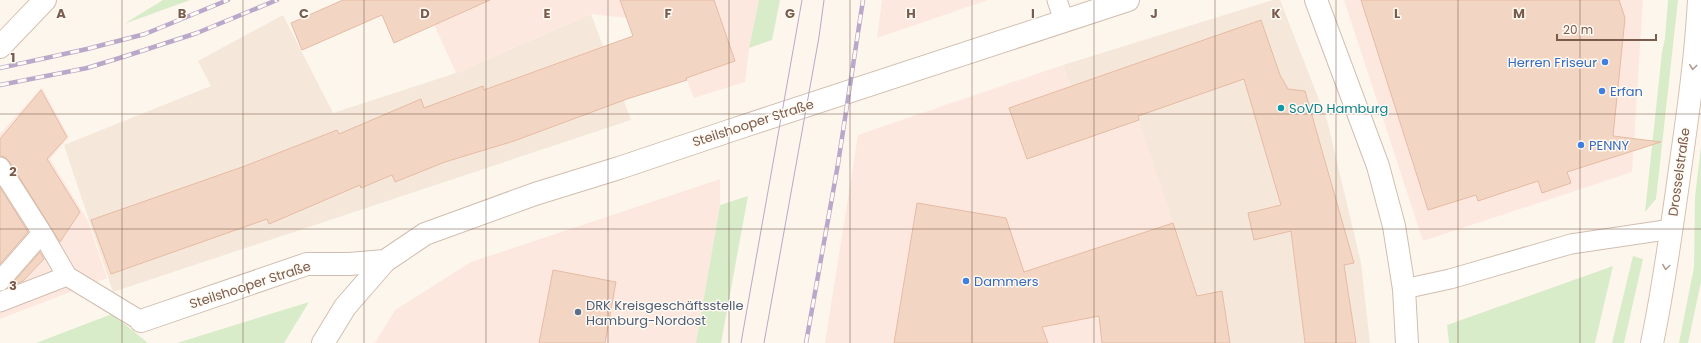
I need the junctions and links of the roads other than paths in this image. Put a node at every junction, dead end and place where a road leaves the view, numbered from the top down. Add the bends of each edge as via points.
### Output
1 (45, 0) edge
2 (1057, 0) edge
3 (1128, 0) edge
4 (1316, 0) edge
5 (1699, 0) edge
6 (1064, 21) junction
7 (0, 47) edge
8 (1, 171) edge
9 (1672, 229) junction
10 (42, 233) junction
11 (385, 261) junction
12 (67, 276) junction
13 (0, 281) edge
14 (1404, 289) junction
15 (0, 302) edge
16 (141, 321) joint
17 (323, 343) edge
18 (1407, 343) edge
19 (1652, 343) edge

1 - 7 street
2 - 6 lane
3 - 6 street, Steilshooper Straße
4 - 14 street via 1378,166 1394,226
5 -> 9 street, Drosselstraße via 1697,36
6 - 11 street, Steilshooper Straße via 502,205 425,234
8 - 10 lane
9 - 14 lane via 1571,244 1450,279
9 -> 19 street, Drosselstraße via 1662,298
10 - 12 lane
10 - 13 lane
11 - 16 street, Steilshooper Straße via 306,264
11 - 17 street, Steilshooper Straße via 345,307
12 - 15 lane
12 - 16 lane
14 - 18 street

